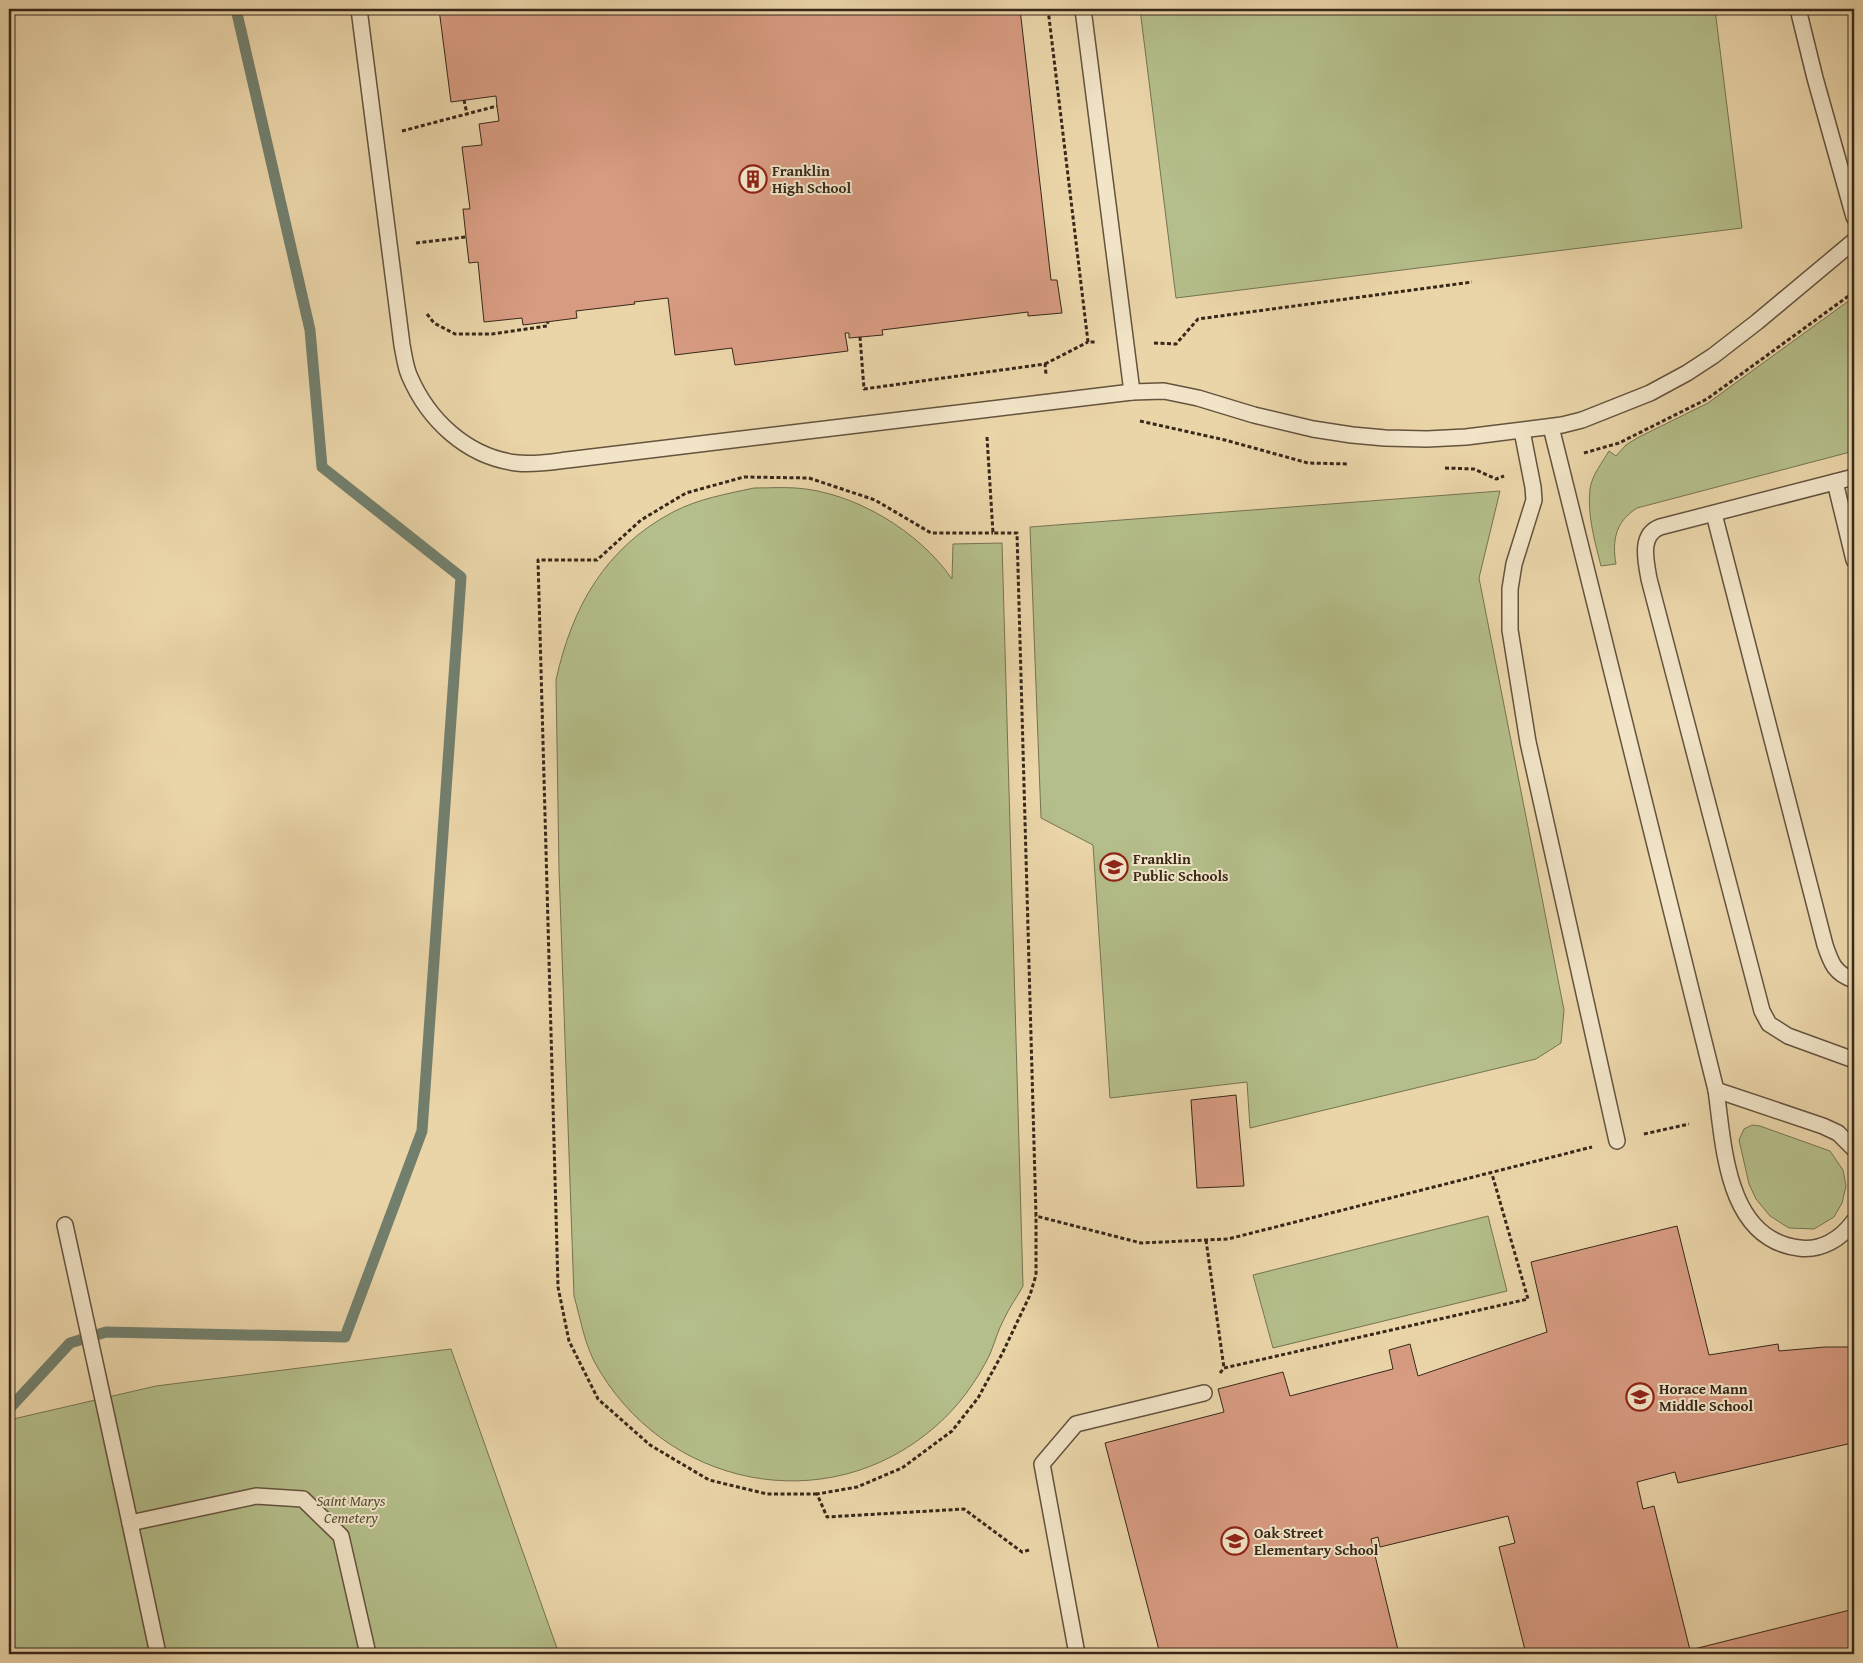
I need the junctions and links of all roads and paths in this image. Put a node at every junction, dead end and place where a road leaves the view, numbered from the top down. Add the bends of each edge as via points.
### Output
1 (358, 9) edge
2 (1048, 9) edge
3 (1083, 9) edge
4 (1798, 9) edge
5 (464, 100) dead end
6 (498, 106) dead end
7 (467, 114) junction
8 (400, 131) dead end
9 (1854, 217) edge
10 (466, 237) dead end
11 (1854, 241) edge
12 (414, 244) dead end
13 (1472, 282) dead end
14 (422, 309) dead end
15 (548, 322) dead end
16 (1088, 342) junction
17 (1126, 343) junction
18 (1045, 364) dead end
19 (1132, 392) junction
20 (985, 410) junction
21 (1551, 427) junction
22 (1522, 431) junction
23 (1854, 477) edge
24 (1835, 482) junction
25 (1714, 514) junction
26 (993, 533) junction
27 (1854, 560) edge
28 (1854, 980) edge
29 (1854, 1060) edge
30 (1716, 1090) junction
31 (1689, 1124) dead end
32 (1617, 1141) junction
33 (1854, 1149) edge
34 (1492, 1174) junction
35 (1036, 1216) junction
36 (1854, 1221) edge
37 (65, 1225) dead end
38 (1206, 1240) junction
39 (1224, 1368) junction
40 (1204, 1394) joint
41 (817, 1494) junction
42 (130, 1523) junction
43 (1056, 1542) junction
44 (158, 1654) edge
45 (368, 1654) edge
46 (1077, 1654) edge

1 - 20 lane via 406,366 424,404 444,427 464,442 495,459 519,464
2 - 16 path
3 - 17 lane
4 - 9 lane
5 - 7 path
6 - 7 path
7 - 8 path
10 - 12 path
11 - 21 lane via 1713,356 1687,372 1650,393 1582,420
13 - 17 path via 1198,319 1176,344
14 - 15 path via 434,323 455,334 492,334 548,326
16 - 17 path
16 - 18 path
17 - 19 lane
19 - 20 lane
19 - 22 lane via 1158,391 1190,396 1273,420 1352,435 1427,439
20 - 26 path
21 - 22 lane
21 - 30 lane
22 - 32 lane via 1534,500 1514,564 1510,630 1528,742
23 - 24 lane
24 - 25 lane
24 - 27 lane
25 - 28 lane via 1825,945 1835,969
25 - 29 lane via 1651,532 1645,546 1650,584 1762,1011 1769,1024 1788,1036
26 - 35 path via 1016,533
26 - 41 path via 931,534 875,500 809,478 744,477 686,493 641,520 597,560 538,560 558,1287 569,1340 598,1399 650,1445 709,1480 767,1494
30 - 33 lane via 1823,1126 1838,1133
30 - 36 lane via 1730,1176 1741,1206 1761,1234 1793,1248 1812,1248 1834,1241
31 - 32 path
32 - 34 path
34 - 38 path via 1228,1239
34 - 39 path via 1528,1299
35 - 38 path via 1142,1243
35 - 41 path via 1036,1275 1030,1295 978,1398 957,1425 902,1468 857,1487
37 - 42 lane
38 - 39 path
39 - 40 path
40 - 43 lane via 1076,1424 1042,1464
41 - 43 path via 827,1517 964,1510 1022,1552
42 - 44 lane
42 - 45 lane via 256,1496 303,1499 341,1536
43 - 46 lane

